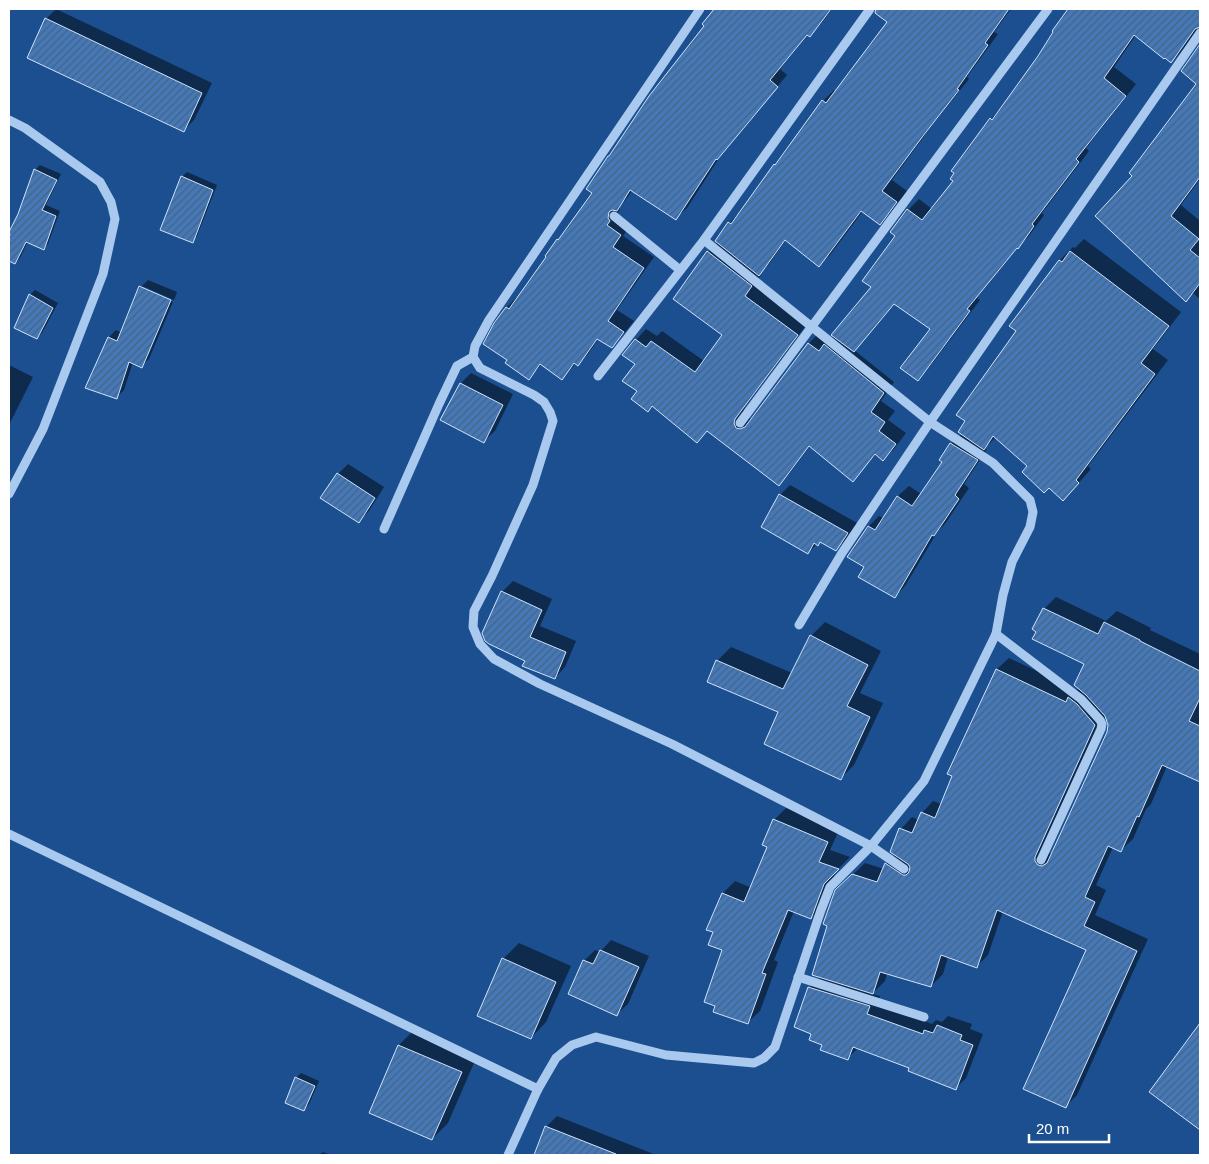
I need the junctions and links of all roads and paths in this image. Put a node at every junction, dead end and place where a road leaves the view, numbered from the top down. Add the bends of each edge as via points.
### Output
1 (700, 9) edge
2 (870, 9) edge
3 (1048, 9) edge
4 (1200, 33) edge
5 (9, 120) edge
6 (614, 216) dead end
7 (704, 240) junction
8 (680, 270) junction
9 (812, 327) junction
10 (473, 357) junction
11 (598, 376) dead end
12 (930, 422) junction
13 (740, 423) dead end
14 (9, 494) edge
15 (384, 529) dead end
16 (799, 625) dead end
17 (996, 634) junction
18 (9, 834) edge
19 (871, 846) junction
20 (1041, 860) dead end
21 (904, 869) dead end
22 (798, 978) junction
23 (924, 1017) dead end
24 (538, 1089) junction
25 (508, 1155) edge

1 - 10 street via 489,320 475,346
2 - 7 street
3 - 9 street
4 - 12 street
5 - 14 street via 100,182 111,202 115,219 103,274 47,420
6 - 8 street
7 - 8 street
7 - 9 street
8 - 11 street
9 - 12 street
9 - 13 street
10 - 15 street via 457,366
10 - 19 street via 480,368 544,402 553,422 533,485 474,611 473,627 480,644 494,659 540,684 672,744
12 - 16 street via 842,552
12 - 17 street via 993,463 1030,500 1033,512 1030,527 1012,562
17 - 19 street via 924,781
17 - 20 street via 1081,699 1102,724
18 - 24 street
19 - 21 street
19 - 22 street via 830,887
22 - 23 street
22 - 24 street via 775,1047 754,1063 666,1055 596,1037 572,1045 556,1058
24 - 25 street

